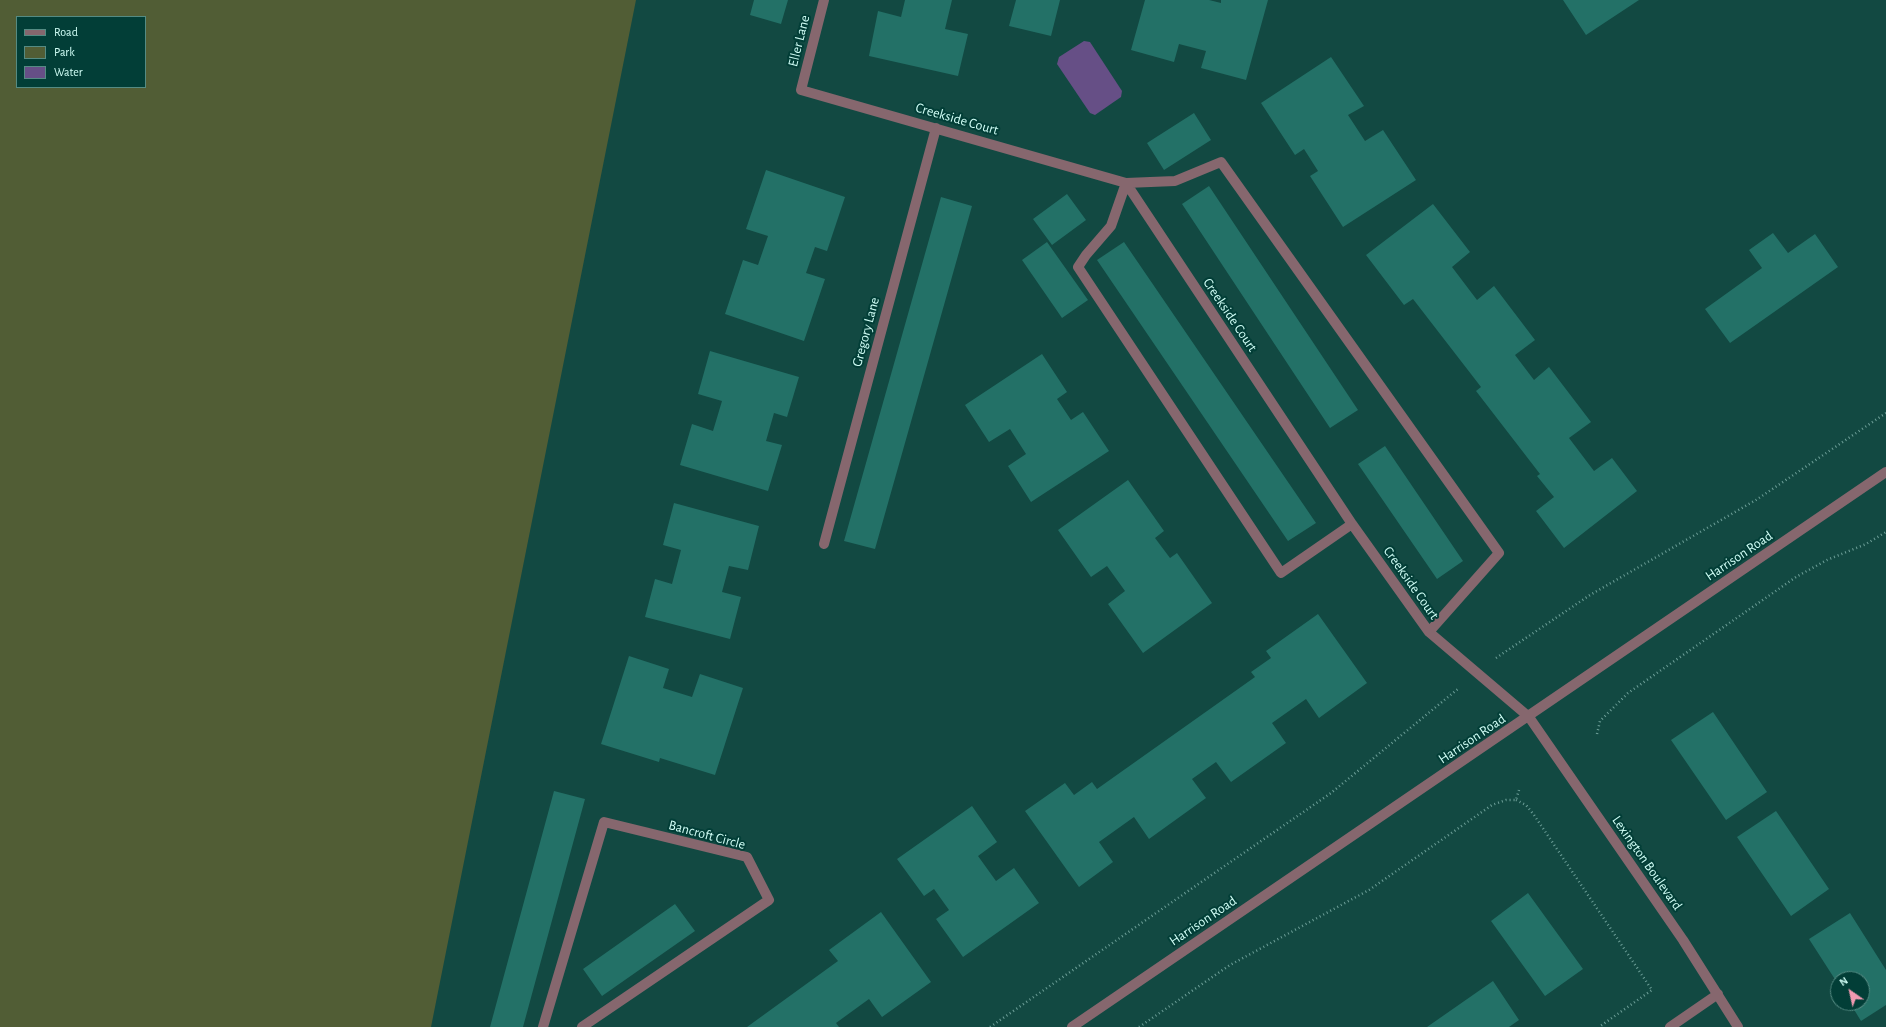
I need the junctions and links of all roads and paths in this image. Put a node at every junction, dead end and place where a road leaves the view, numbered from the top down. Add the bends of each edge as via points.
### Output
1 (824, 0) edge
2 (801, 90) joint
3 (936, 128) junction
4 (1126, 183) junction
5 (1886, 413) edge
6 (1886, 472) edge
7 (1352, 524) junction
8 (1886, 532) edge
9 (824, 544) dead end
10 (1429, 632) junction
11 (1477, 673) junction
12 (1529, 717) junction
13 (1597, 734) dead end
14 (1519, 790) dead end
15 (1516, 800) junction
16 (1718, 994) junction
17 (543, 1027) edge
18 (582, 1027) edge
19 (990, 1027) edge
20 (1072, 1027) edge
21 (1139, 1027) edge
22 (1599, 1027) edge
23 (1670, 1027) edge
24 (1738, 1027) edge

1 - 2 street, Eller Lane
2 - 3 street, Creekside Court
3 - 4 street, Creekside Court
3 - 9 street, Gregory Lane
4 - 7 street, Creekside Court
4 - 7 street via 1111,226 1078,267 1281,573
4 - 10 street via 1175,181 1221,162 1499,552
5 - 11 path via 1756,500 1590,595 1506,650
6 - 12 street, Harrison Road
7 - 10 street, Creekside Court
8 - 13 path via 1796,577 1634,689 1600,720
10 - 11 street, Creekside Court
11 - 12 street, Creekside Court
11 - 19 path via 1332,793
12 - 16 street, Lexington Boulevard
12 - 20 street, Harrison Road
14 - 15 path
15 - 21 path via 1506,800 1492,805 1369,890 1230,965
15 - 22 path via 1526,805 1534,815 1652,990
16 - 23 street
16 - 24 street, Lexington Boulevard
17 - 18 street, Bancroft Circle via 604,822 746,857 769,900

